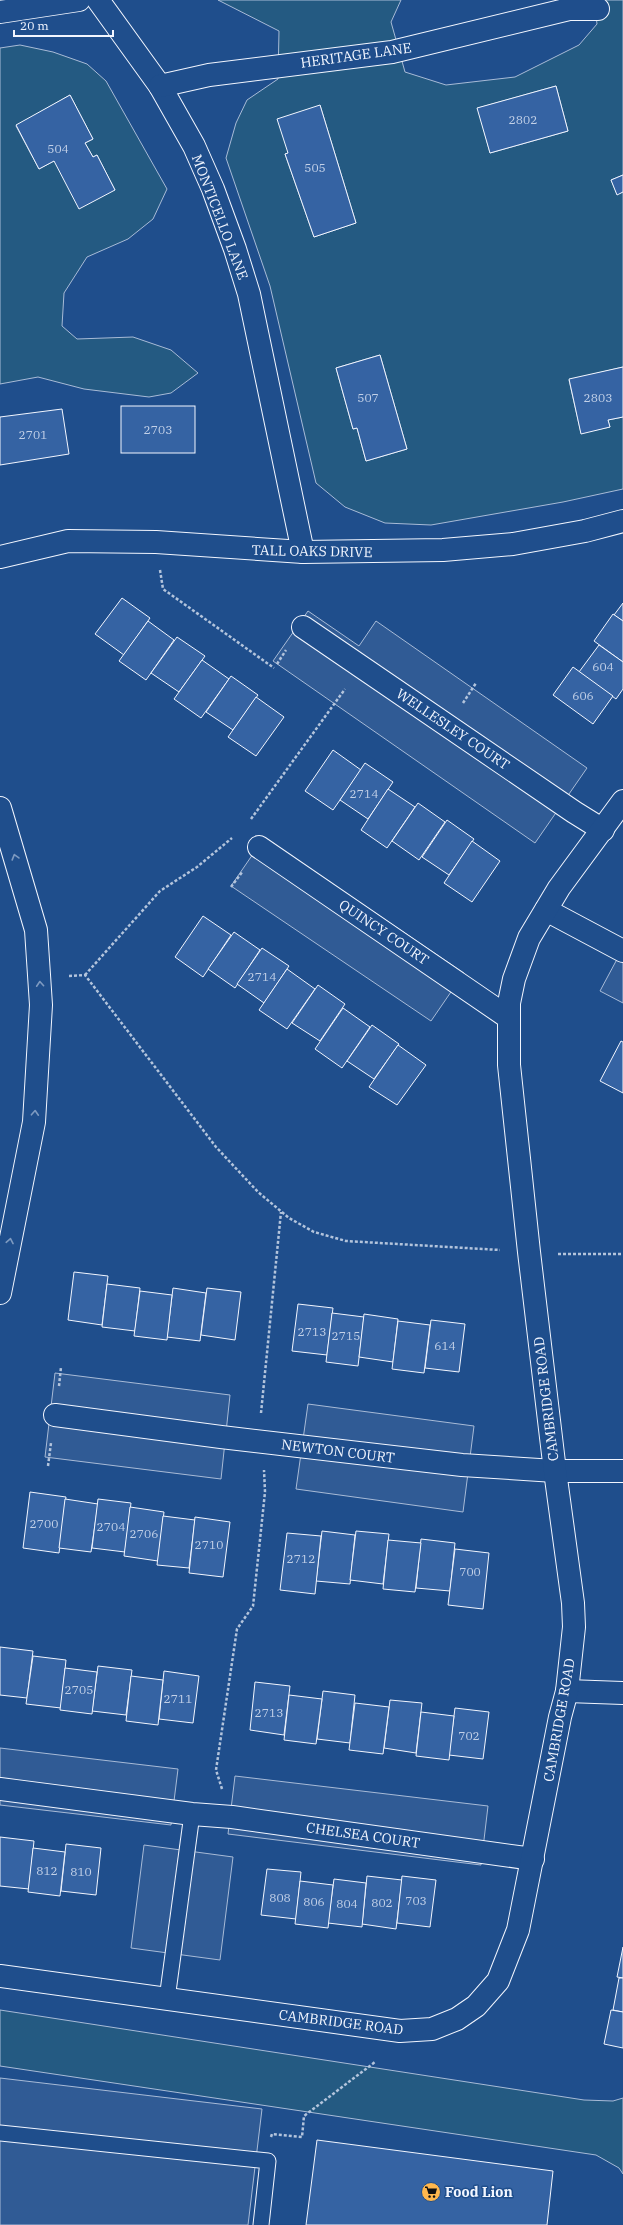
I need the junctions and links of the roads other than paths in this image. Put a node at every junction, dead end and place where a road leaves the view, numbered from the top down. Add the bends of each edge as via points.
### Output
1 (80, 0) edge
2 (98, 0) edge
3 (598, 9) dead end
4 (0, 12) edge
5 (160, 86) junction
6 (623, 521) edge
7 (303, 552) junction
8 (0, 557) edge
9 (303, 627) dead end
10 (623, 801) edge
11 (0, 808) edge
12 (603, 830) junction
13 (259, 846) dead end
14 (546, 910) junction
15 (623, 951) edge
16 (509, 1018) junction
17 (0, 1293) edge
18 (55, 1415) dead end
19 (554, 1470) junction
20 (623, 1471) edge
21 (567, 1691) junction
22 (623, 1693) edge
23 (0, 1789) edge
24 (192, 1814) junction
25 (533, 1858) junction
26 (0, 1976) edge
27 (167, 1999) junction
28 (0, 2133) edge
29 (261, 2225) edge

1 - 4 street
2 - 5 street, MONTICELLO LANE
3 - 5 street, HERITAGE LANE via 569,9 392,52 209,75
5 - 7 street, MONTICELLO LANE via 194,146 235,249 248,294
6 - 7 street, TALL OAKS DRIVE via 585,531 513,544 443,550
7 - 8 street, TALL OAKS DRIVE via 156,542 68,541
9 - 12 street, WELLESLEY COURT
10 - 12 street, CAMBRIDGE ROAD
17 -> 11 street via 34,1122 41,1005 36,930
12 - 14 street, CAMBRIDGE ROAD
13 - 16 street, QUINCY COURT
14 - 15 street
14 - 16 street, CAMBRIDGE ROAD via 529,938 520,960 509,1003
16 - 19 street, CAMBRIDGE ROAD via 509,1064
18 - 19 street, NEWTON COURT via 462,1465
19 - 20 street, NEWTON COURT
19 - 21 street, CAMBRIDGE ROAD via 573,1603 574,1627
21 - 22 street
21 - 25 street, CAMBRIDGE ROAD
23 - 24 street, CHELSEA COURT
24 - 25 street, CHELSEA COURT via 240,1818
24 - 27 lane
25 - 27 street, CAMBRIDGE ROAD via 518,1930 498,1981 476,2006 457,2019 432,2029 400,2031
26 - 27 street, CAMBRIDGE ROAD
28 - 29 lane via 268,2161

